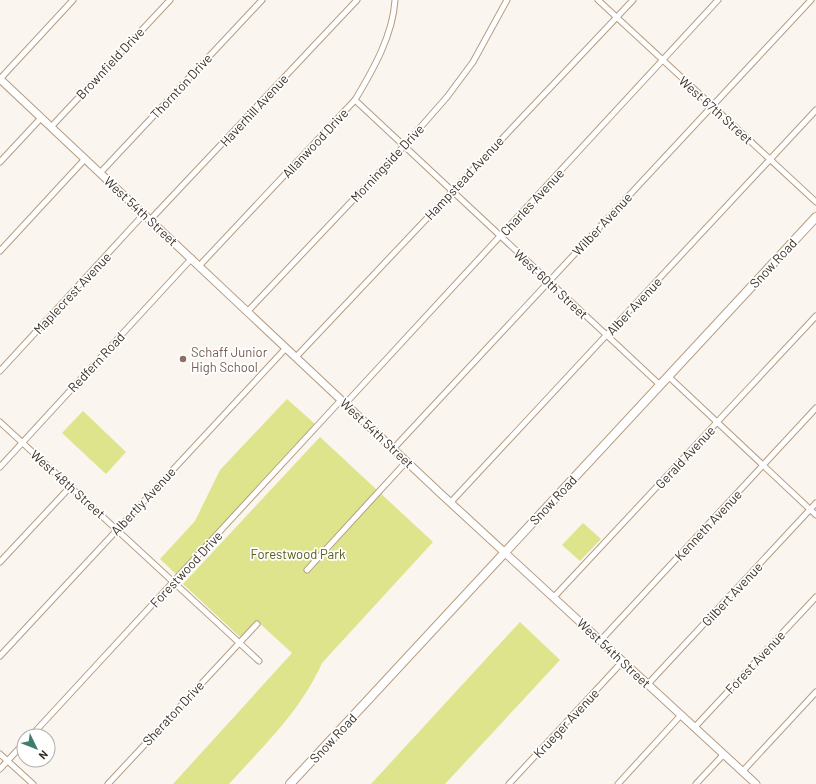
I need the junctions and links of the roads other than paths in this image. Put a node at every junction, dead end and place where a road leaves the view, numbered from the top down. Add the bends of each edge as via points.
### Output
1 (73, 0) edge
2 (170, 0) edge
3 (262, 0) edge
4 (357, 0) edge
5 (395, 0) edge
6 (507, 0) edge
7 (598, 0) edge
8 (633, 0) edge
9 (718, 0) edge
10 (811, 0) edge
11 (616, 18) junction
12 (663, 61) junction
13 (0, 79) edge
14 (355, 100) junction
15 (711, 106) junction
16 (816, 110) edge
17 (41, 118) junction
18 (51, 127) junction
19 (404, 146) junction
20 (85, 159) junction
21 (770, 159) junction
22 (0, 162) edge
23 (100, 173) junction
24 (452, 191) junction
25 (816, 202) edge
26 (144, 214) junction
27 (816, 217) edge
28 (150, 220) junction
29 (500, 236) junction
30 (0, 251) edge
31 (192, 258) junction
32 (200, 265) junction
33 (549, 282) junction
34 (248, 310) junction
35 (816, 316) edge
36 (606, 336) junction
37 (286, 348) junction
38 (296, 357) junction
39 (0, 371) edge
40 (668, 376) junction
41 (660, 385) junction
42 (343, 402) junction
43 (816, 408) edge
44 (0, 422) edge
45 (717, 422) junction
46 (22, 443) junction
47 (394, 448) junction
48 (407, 461) junction
49 (763, 465) junction
50 (0, 467) edge
51 (71, 486) junction
52 (451, 502) junction
53 (816, 503) edge
54 (810, 510) junction
55 (816, 515) edge
56 (117, 529) junction
57 (506, 552) junction
58 (0, 562) edge
59 (307, 570) dead end
60 (174, 582) junction
61 (554, 597) junction
62 (816, 597) edge
63 (257, 624) dead end
64 (600, 641) junction
65 (238, 642) junction
66 (0, 656) edge
67 (259, 661) dead end
68 (623, 661) junction
69 (648, 684) junction
70 (816, 692) edge
71 (681, 715) junction
72 (38, 728) edge
73 (694, 728) junction
74 (16, 752) edge
75 (0, 754) edge
76 (724, 754) junction
77 (8, 760) junction
78 (0, 769) edge
79 (742, 772) junction
80 (33, 784) edge
81 (108, 784) edge
82 (290, 784) edge
83 (509, 784) edge
84 (618, 784) edge
85 (696, 784) edge
86 (756, 784) edge

1 - 13 street
2 - 18 street, Brownfield Drive
3 - 23 street, Thornton Drive
4 - 28 street, Haverhill Avenue
5 - 14 street, Allanwood Drive via 386,38 371,74
6 - 19 street, Morningside Drive via 473,62 447,97
7 - 11 street, West 67th Street
8 - 11 street, Hampstead Avenue
9 - 12 street, Charles Avenue
10 - 15 street, Wilber Avenue
11 - 12 street, West 67th Street
11 - 24 street, Hampstead Avenue
12 - 15 street, West 67th Street
12 - 29 street, Charles Avenue
13 - 17 street, West 54th Street
14 - 19 street, West 60th Street
14 - 32 street, Allanwood Drive
15 - 21 street, West 67th Street
15 - 33 street, Wilber Avenue
16 - 21 street, Alber Avenue
17 - 18 street, West 54th Street
17 - 22 street
18 - 20 street, West 54th Street
19 - 24 street, West 60th Street
19 - 34 street, Morningside Drive
20 - 23 street, West 54th Street
20 - 30 street
21 - 25 street, West 67th Street
21 - 36 street, Alber Avenue
23 - 26 street, West 54th Street
24 - 29 street, West 60th Street
24 - 38 street, Hampstead Avenue
26 - 28 street, West 54th Street
26 - 39 street, Maplecrest Avenue
27 - 40 main road, Snow Road
28 - 31 street, West 54th Street
29 - 33 street, West 60th Street
29 - 42 street, Charles Avenue
31 - 32 street, West 54th Street
31 - 46 street, Redfern Road
32 - 34 street, West 54th Street
33 - 36 street, West 60th Street
33 - 47 street, Wilber Avenue
34 - 37 street, West 54th Street
35 - 45 street, Gerald Avenue
36 - 41 street, West 60th Street
36 - 52 street, Alber Avenue
37 - 38 street, West 54th Street
37 - 56 street, Albertly Avenue
38 - 42 street, West 54th Street
40 - 41 main road, Snow Road
40 - 45 street
41 - 57 main road, Snow Road
42 - 47 street, West 54th Street
42 - 60 street, Forestwood Drive
43 - 49 street, Kenneth Avenue
44 - 46 street, West 48th Street
45 - 49 street
45 - 61 street, Gerald Avenue
46 - 50 street, Redfern Road
46 - 51 street, West 48th Street
47 - 48 street, West 54th Street
48 - 52 street, West 54th Street
48 - 59 street
49 - 54 street
49 - 64 street, Kenneth Avenue
51 - 56 street, West 48th Street
51 - 58 street
52 - 57 street, West 54th Street
53 - 54 street, Gilbert Avenue
54 - 55 street
54 - 69 street, Gilbert Avenue
56 - 60 street, West 48th Street
56 - 66 street, Albertly Avenue
57 - 61 street, West 54th Street
57 - 82 main road, Snow Road
60 - 65 street, West 48th Street
60 - 72 street, Forestwood Drive
61 - 64 street, West 54th Street
62 - 73 street, Forest Avenue
63 - 65 street, Sheraton Drive
64 - 68 street, West 54th Street
65 - 67 street, West 48th Street
65 - 81 street, Sheraton Drive
68 - 69 street, West 54th Street
68 - 83 street, Krueger Avenue
69 - 71 street, West 54th Street
70 - 79 street
71 - 73 street, West 54th Street
71 - 84 street
73 - 76 street, West 54th Street
74 - 77 street
75 - 77 street
76 - 79 street, West 54th Street
76 - 85 street
77 - 78 street
77 - 80 street
79 - 86 street, West 54th Street

